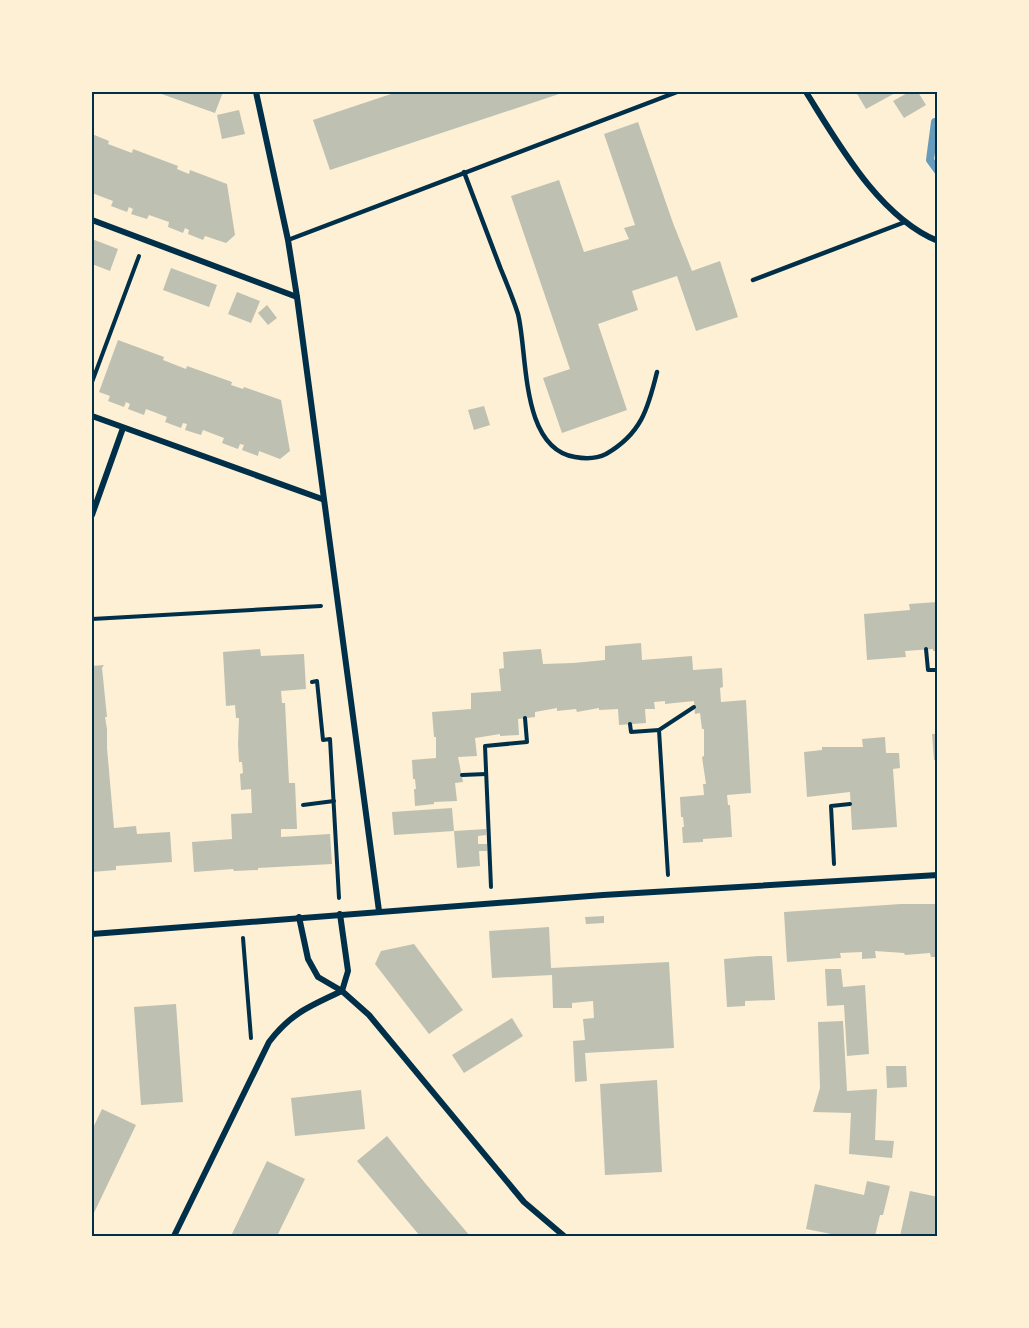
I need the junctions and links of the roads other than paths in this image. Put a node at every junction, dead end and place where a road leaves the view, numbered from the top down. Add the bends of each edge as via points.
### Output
1 (256, 92) edge
2 (676, 92) edge
3 (806, 92) edge
4 (464, 172) junction
5 (92, 220) edge
6 (905, 222) junction
7 (288, 240) junction
8 (938, 241) edge
9 (753, 280) dead end
10 (297, 297) junction
11 (657, 372) dead end
12 (92, 416) edge
13 (123, 428) junction
14 (322, 499) junction
15 (92, 515) edge
16 (938, 875) edge
17 (379, 911) junction
18 (340, 914) junction
19 (299, 917) junction
20 (92, 934) edge
21 (342, 992) junction
22 (174, 1236) edge
23 (564, 1236) edge

1 - 7 street
2 - 4 lane
3 - 6 street via 838,143 878,195
4 - 7 lane
4 - 11 lane via 518,314 526,381 538,426 551,445 567,456 587,459 603,456 619,446 638,428
5 - 10 street
6 - 8 street
6 - 9 lane
7 - 10 street
10 - 14 street
12 - 13 street
13 - 14 street
13 - 15 street
14 - 17 street
16 - 17 street
17 - 18 street
18 - 19 street
18 - 21 street via 348,971
19 - 20 street
19 - 21 street via 308,959 318,977
21 - 22 street via 297,1013 282,1024 269,1042
21 - 23 street via 369,1015 524,1202

